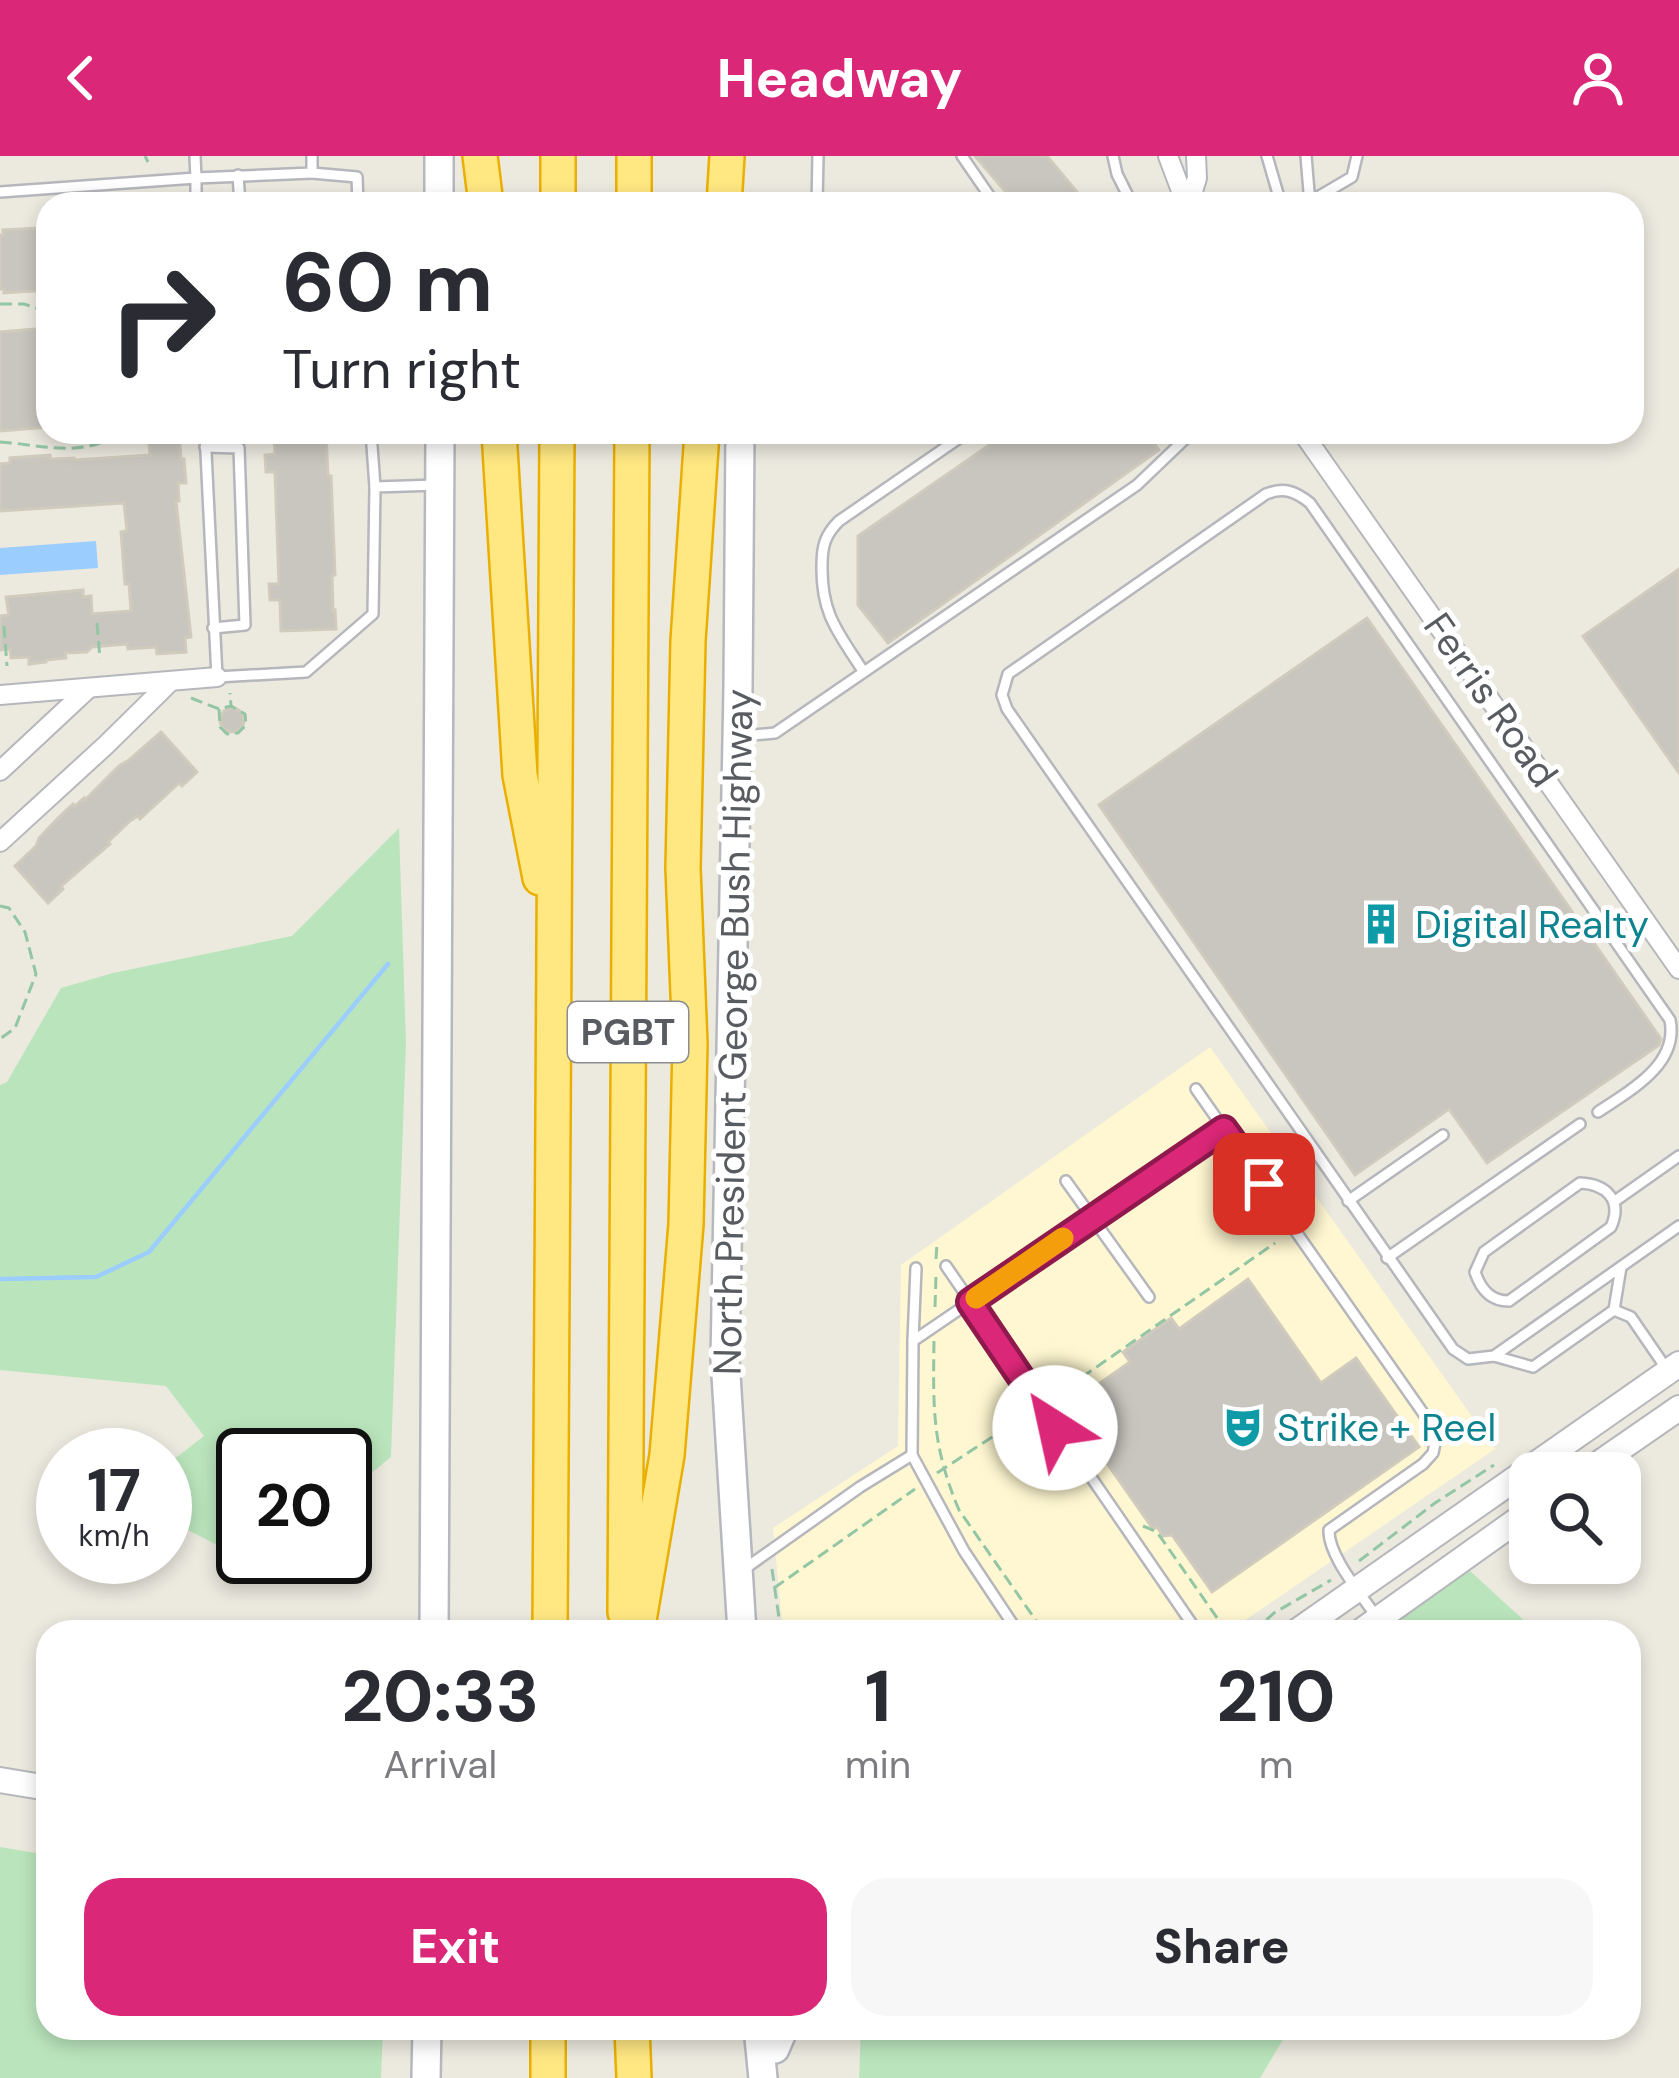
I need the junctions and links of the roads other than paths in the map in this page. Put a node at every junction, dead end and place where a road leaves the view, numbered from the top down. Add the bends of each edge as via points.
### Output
1 (195, 156) edge
2 (312, 156) edge
3 (439, 156) edge
4 (480, 156) edge
5 (558, 156) edge
6 (634, 156) edge
7 (727, 156) edge
8 (741, 156) edge
9 (818, 156) edge
10 (962, 156) edge
11 (1113, 156) edge
12 (1168, 156) edge
13 (1196, 156) edge
14 (1267, 156) edge
15 (1306, 156) edge
16 (1357, 156) edge
17 (312, 173) junction
18 (238, 175) junction
19 (196, 178) junction
20 (0, 192) edge
21 (196, 192) edge
22 (239, 192) edge
23 (358, 192) edge
24 (439, 192) edge
25 (484, 192) edge
26 (558, 192) edge
27 (634, 192) edge
28 (725, 192) edge
29 (741, 192) edge
30 (817, 192) edge
31 (987, 192) edge
32 (1126, 192) edge
33 (1183, 192) edge
34 (1192, 192) edge
35 (1278, 192) edge
36 (1308, 192) edge
37 (1327, 192) edge
38 (206, 444) edge
39 (372, 444) edge
40 (440, 444) edge
41 (500, 444) edge
42 (557, 444) edge
43 (632, 444) edge
44 (701, 444) edge
45 (740, 444) edge
46 (951, 444) edge
47 (1177, 444) edge
48 (1310, 444) edge
49 (206, 447) junction
50 (440, 484) junction
51 (375, 487) junction
52 (213, 628) junction
53 (863, 671) junction
54 (223, 683) junction
55 (89, 688) junction
56 (177, 688) junction
57 (0, 695) edge
58 (737, 737) junction
59 (0, 771) edge
60 (0, 842) edge
61 (554, 952) junction
62 (1679, 969) edge
63 (1196, 1089) dead end
64 (1598, 1112) dead end
65 (1580, 1124) dead end
66 (1224, 1129) junction
67 (1442, 1135) dead end
68 (1679, 1156) edge
69 (1066, 1181) dead end
70 (1348, 1201) junction
71 (1615, 1202) junction
72 (1093, 1218) junction
73 (1679, 1226) edge
74 (1387, 1258) junction
75 (946, 1266) dead end
76 (1621, 1267) junction
77 (916, 1268) dead end
78 (1149, 1297) dead end
79 (970, 1302) junction
80 (1614, 1310) junction
81 (913, 1341) junction
82 (1494, 1356) junction
83 (1674, 1368) edge
84 (1679, 1408) edge
85 (1615, 1452) edge
86 (912, 1455) junction
87 (1509, 1526) edge
88 (738, 1574) junction
89 (1347, 1584) junction
90 (434, 1620) edge
91 (550, 1620) edge
92 (625, 1620) edge
93 (639, 1620) edge
94 (741, 1620) edge
95 (1010, 1620) edge
96 (1189, 1620) edge
97 (1309, 1620) edge
98 (1366, 1620) edge
99 (1377, 1620) edge
100 (0, 1780) edge
101 (36, 1786) edge
102 (427, 2040) edge
103 (548, 2040) edge
104 (632, 2040) edge
105 (771, 2040) edge
106 (774, 2040) edge
107 (426, 2078) edge
108 (548, 2078) edge
109 (634, 2078) edge
110 (763, 2078) edge
111 (777, 2078) edge

1 - 19 lane
2 - 17 lane
3 - 24 main road
4 - 25 highway
5 - 26 highway
6 - 27 highway
7 - 28 highway
8 - 29 main road
9 - 30 lane
10 - 31 lane
11 - 32 lane
12 - 33 street
13 - 34 street
14 - 35 lane
15 - 36 lane
16 - 37 lane via 1352,177
17 - 18 lane
17 - 23 lane via 357,177
18 - 19 lane
18 - 22 lane
19 - 20 lane
19 - 21 lane
38 - 49 lane
39 - 51 lane
40 - 50 main road
41 - 61 highway via 520,776
42 - 61 highway, PGBT
43 - 92 highway, PGBT
44 - 93 highway via 683,848 686,1224 667,1455
45 - 58 main road, North President George Bush Highway
46 - 53 lane via 826,534 822,599
47 - 53 lane via 1137,485
48 - 62 street, Ferris Road
49 - 52 lane
49 - 52 lane via 239,448 245,625
50 - 51 lane
50 - 90 main road
51 - 54 lane via 373,614 306,672
52 - 54 lane
53 - 58 lane via 775,733
54 - 56 street
55 - 56 street
55 - 57 street
55 - 59 street
56 - 60 street
58 - 88 main road, North President George Bush Highway via 725,1359
61 - 91 highway, PGBT
63 - 66 lane
64 - 70 lane via 1662,1068 1676,1044 1670,1020 1310,503 1279,489 1008,674 1002,695
65 - 74 lane
66 - 72 lane
66 - 89 lane via 1437,1433 1423,1464 1328,1530
67 - 70 lane
68 - 71 lane
69 - 72 lane
70 - 74 lane
71 - 71 lane via 1605,1188 1580,1183 1484,1252 1479,1283 1497,1301 1509,1300 1611,1227
72 - 78 lane
72 - 79 lane
73 - 76 lane
74 - 82 lane via 1453,1349 1468,1359
75 - 79 lane
76 - 80 lane
76 - 82 lane
77 - 81 lane
79 - 81 lane
79 - 96 lane
80 - 82 lane via 1533,1366
80 - 83 lane via 1630,1317
81 - 86 lane
83 - 89 street
84 - 85 street
86 - 88 lane
86 - 95 lane
87 - 99 street
88 - 94 main road, North President George Bush Highway
89 - 97 street
89 - 98 lane
100 - 101 street
102 - 107 main road
103 - 108 highway
104 - 109 highway
105 - 110 main road
106 - 111 main road

